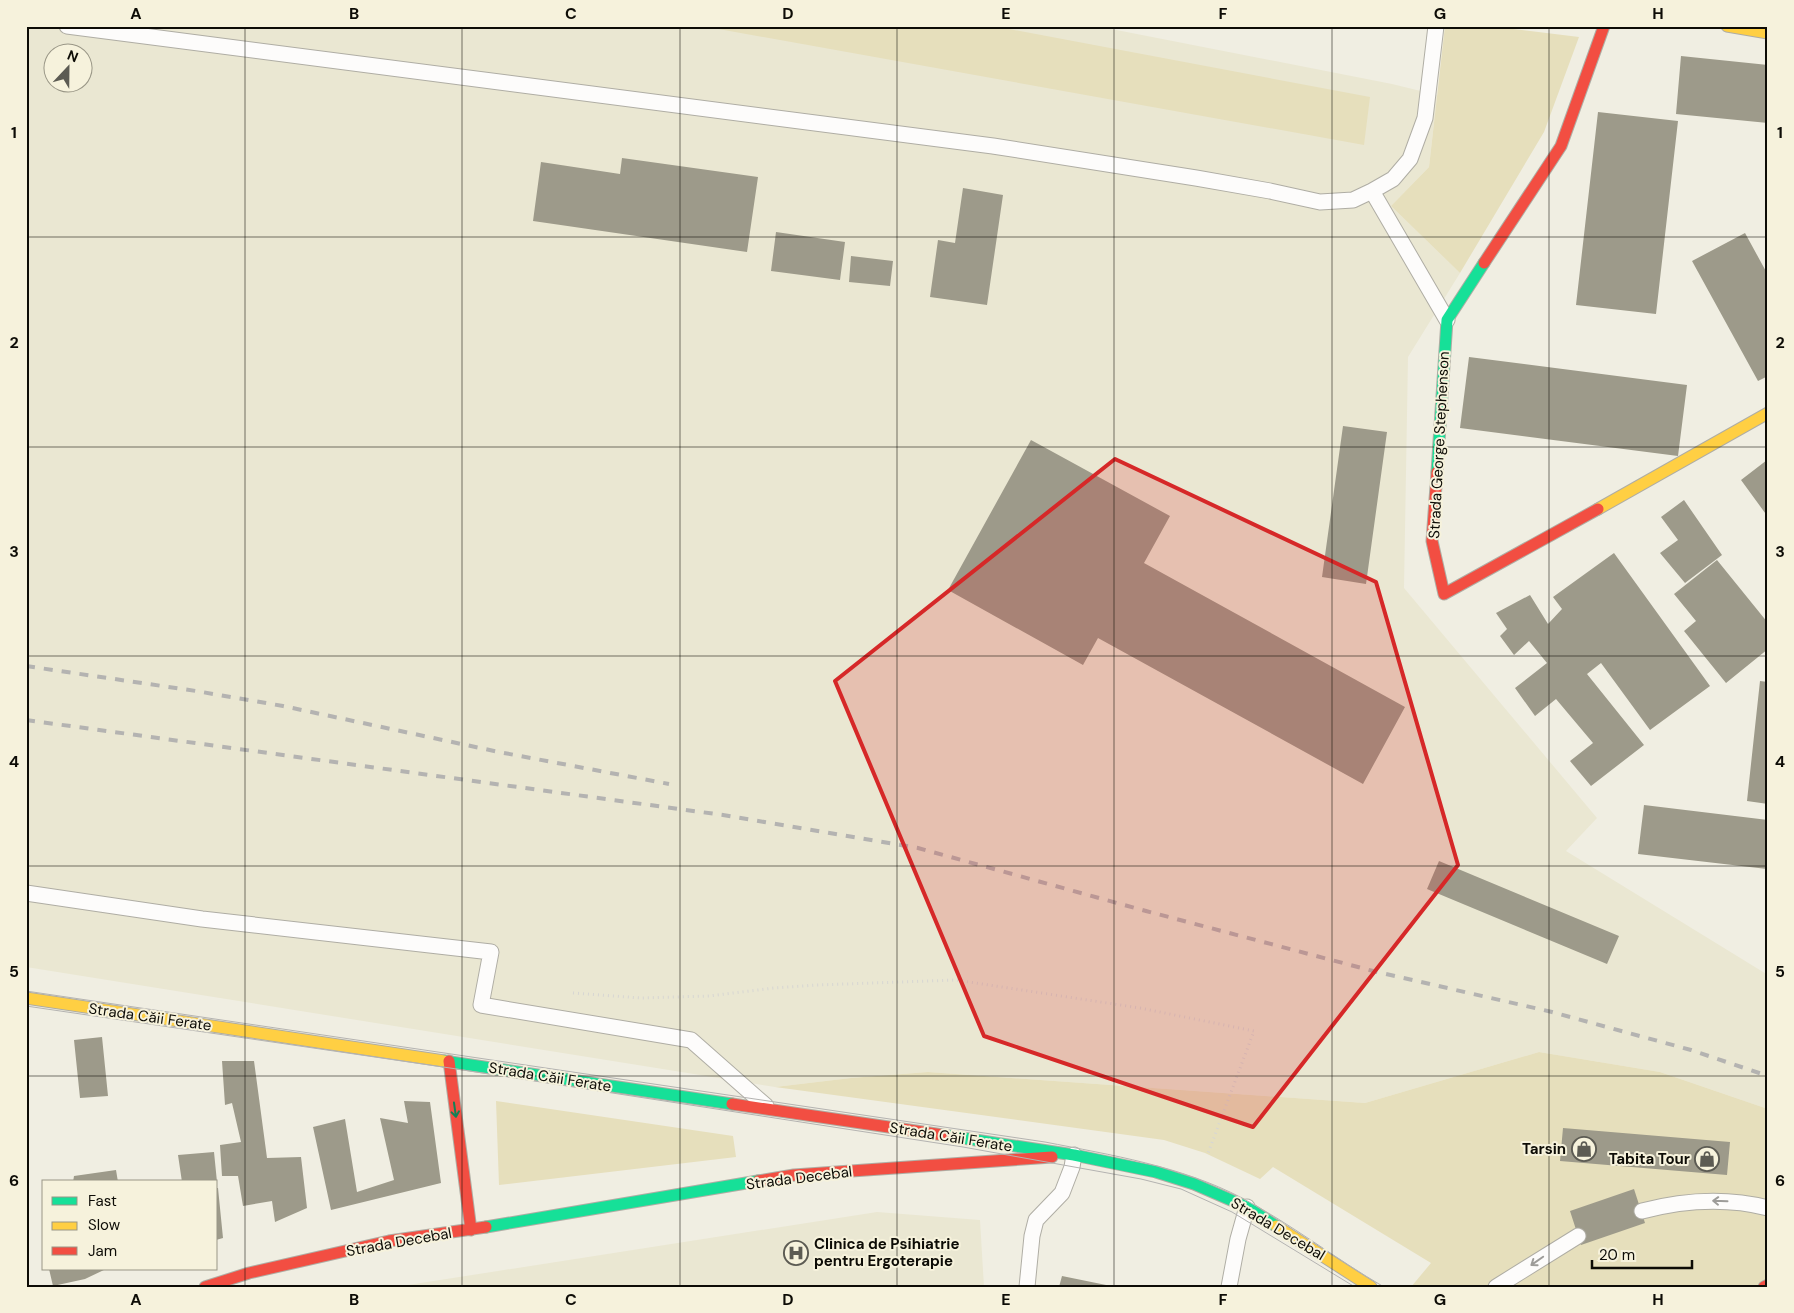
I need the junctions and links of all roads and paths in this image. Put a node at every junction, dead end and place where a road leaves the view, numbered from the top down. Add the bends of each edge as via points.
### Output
1 (67, 26) edge
2 (1436, 26) edge
3 (1604, 26) edge
4 (1727, 26) edge
5 (1768, 33) edge
6 (1372, 191) junction
7 (1447, 320) junction
8 (1768, 413) edge
9 (26, 893) edge
10 (568, 992) dead end
11 (26, 998) edge
12 (449, 1061) junction
13 (771, 1110) junction
14 (1074, 1156) junction
15 (1207, 1158) dead end
16 (1247, 1207) junction
17 (1768, 1208) edge
18 (1642, 1212) dead end
19 (471, 1230) junction
20 (1578, 1236) dead end
21 (1768, 1284) edge
22 (205, 1287) edge
23 (1027, 1287) edge
24 (1228, 1287) edge
25 (1370, 1287) edge
26 (1496, 1287) edge
27 (1764, 1287) edge

1 - 6 lane via 993,146 1196,178 1320,202 1353,200
2 - 6 lane via 1425,118 1418,141 1410,159 1393,179
3 - 7 street, Strada George Stephenson via 1561,146
4 - 5 street
6 - 7 lane
7 - 8 street, Strada George Stephenson via 1432,540 1444,594
9 - 13 lane via 202,919 491,952 481,1005 691,1040
10 - 15 path via 641,998 710,996 774,988 956,980 1140,1008 1254,1031
11 - 12 street, Strada Căii Ferate
12 - 13 street, Strada Căii Ferate
12 -> 19 street
13 - 14 street, Strada Căii Ferate
14 - 16 street, Strada Decebal via 1156,1172
14 - 19 street, Strada Decebal via 794,1176
14 - 23 lane via 1062,1193 1036,1220
16 - 24 lane
16 - 25 street, Strada Decebal
17 -> 18 lane via 1733,1201 1702,1200
19 - 22 street, Strada Decebal via 362,1247 249,1273
20 -> 26 lane
21 - 27 street

